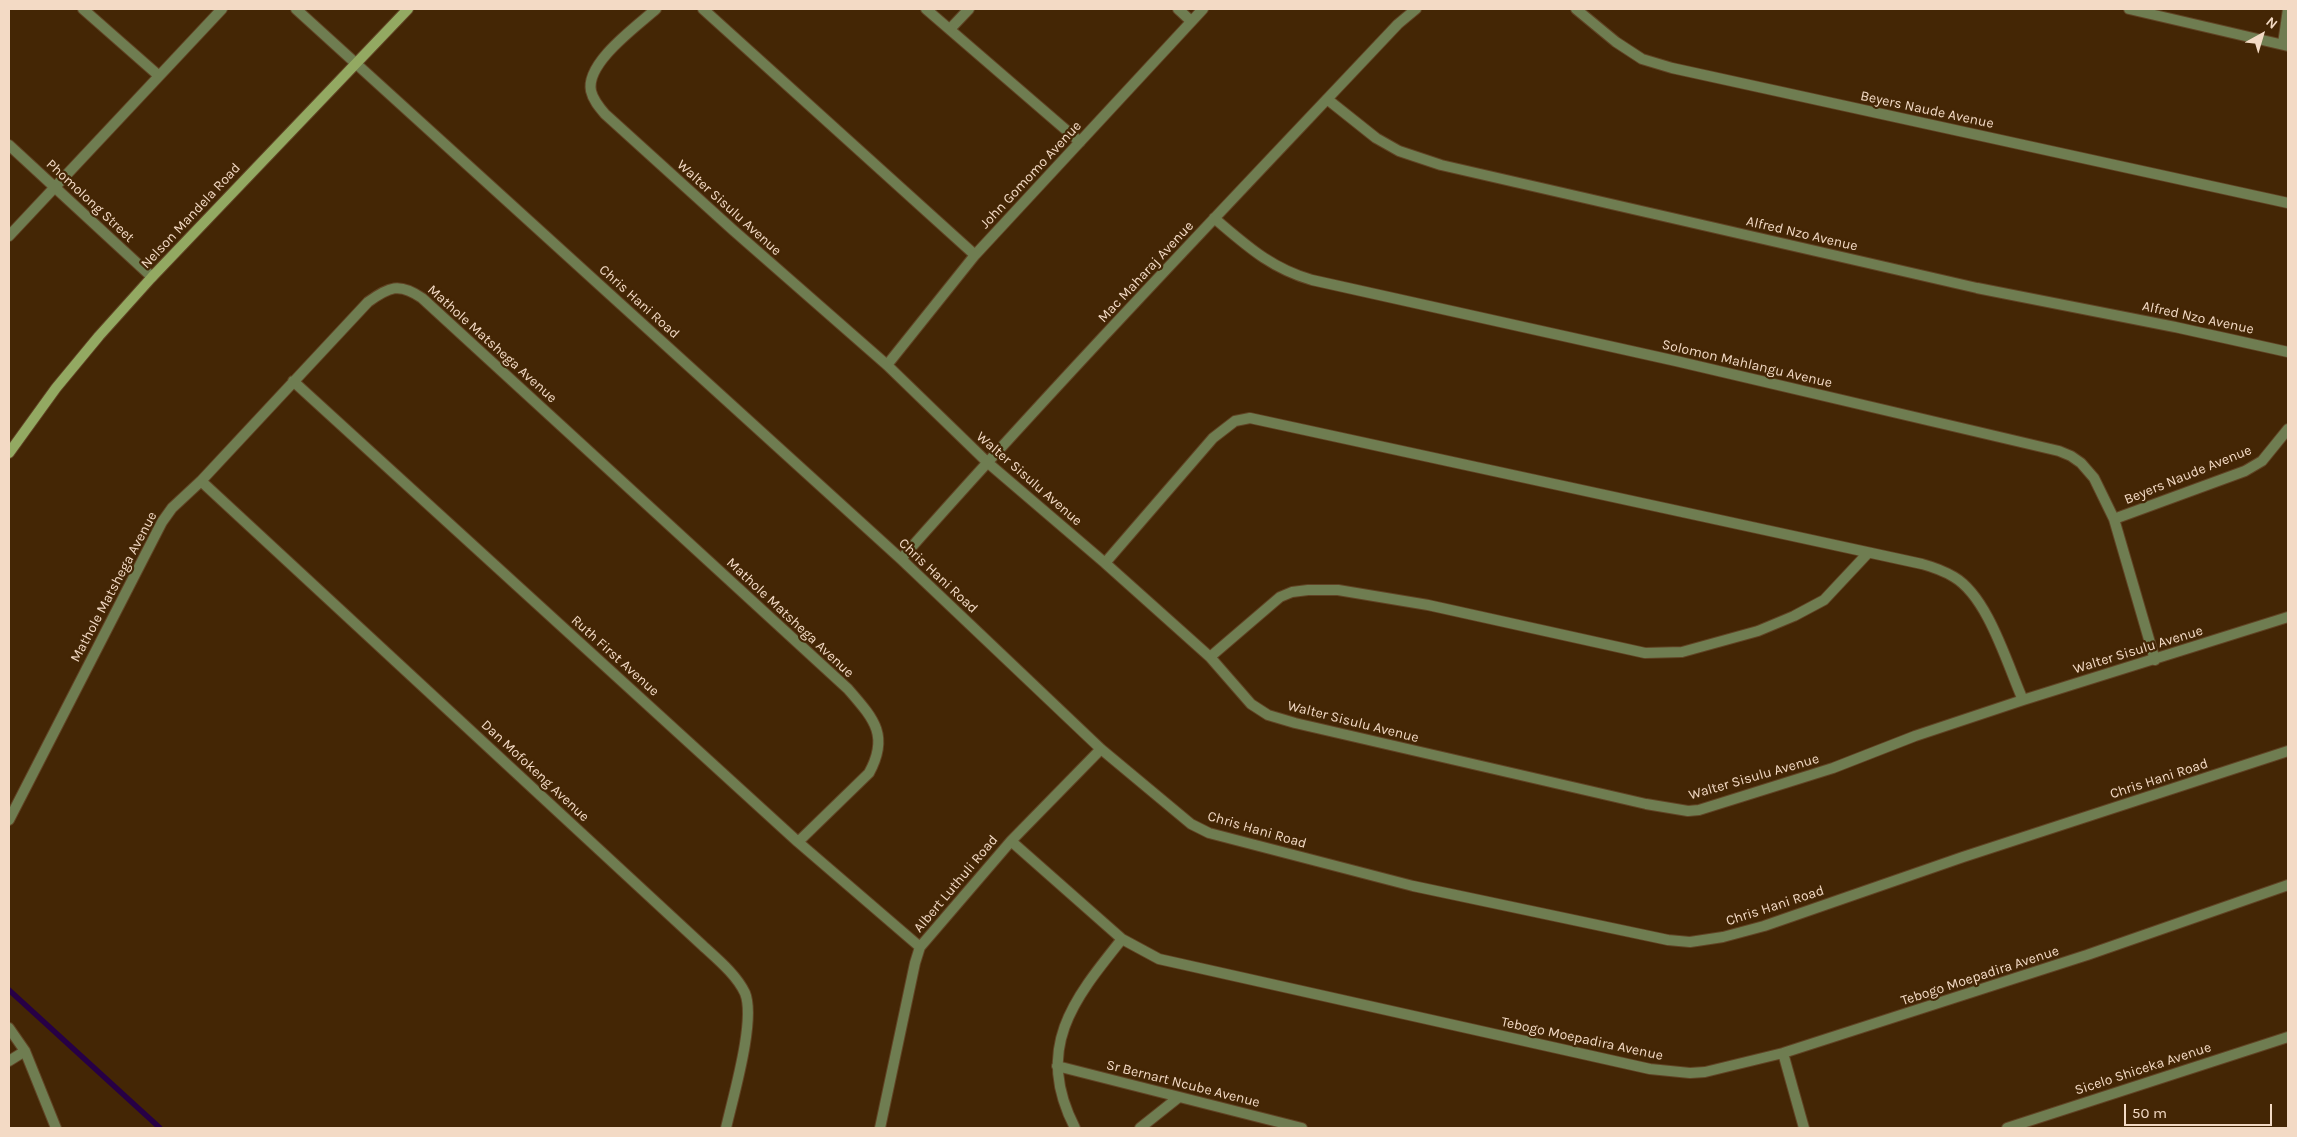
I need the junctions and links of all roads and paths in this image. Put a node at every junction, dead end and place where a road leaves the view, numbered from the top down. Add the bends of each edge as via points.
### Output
1 (83, 9) edge
2 (222, 9) edge
3 (296, 9) edge
4 (408, 9) edge
5 (656, 9) edge
6 (702, 9) edge
7 (926, 9) edge
8 (969, 9) edge
9 (1178, 9) edge
10 (1203, 9) edge
11 (1416, 9) edge
12 (1576, 9) edge
13 (2129, 9) edge
14 (2288, 9) edge
15 (1191, 21) junction
16 (950, 29) junction
17 (2285, 45) edge
18 (355, 63) junction
19 (158, 75) junction
20 (1327, 99) junction
21 (1080, 142) junction
22 (9, 145) edge
23 (55, 187) junction
24 (2288, 203) edge
25 (1214, 218) junction
26 (9, 236) edge
27 (976, 255) junction
28 (152, 277) junction
29 (2288, 352) edge
30 (887, 365) junction
31 (293, 381) junction
32 (2288, 429) edge
33 (9, 454) edge
34 (987, 462) junction
35 (200, 481) junction
36 (2114, 519) junction
37 (1868, 553) junction
38 (901, 559) junction
39 (1105, 562) junction
40 (2288, 617) edge
41 (1210, 657) junction
42 (2154, 660) junction
43 (2023, 700) junction
44 (1101, 748) junction
45 (2288, 751) edge
46 (9, 820) edge
47 (1011, 841) junction
48 (798, 842) junction
49 (2288, 885) edge
50 (1122, 938) junction
51 (920, 947) junction
52 (9, 1028) edge
53 (2288, 1037) edge
54 (24, 1051) junction
55 (1783, 1054) junction
56 (9, 1061) edge
57 (1057, 1066) junction
58 (1179, 1097) junction
59 (56, 1128) edge
60 (726, 1128) edge
61 (880, 1128) edge
62 (1075, 1128) edge
63 (1140, 1128) edge
64 (1302, 1128) edge
65 (1804, 1128) edge
66 (2007, 1128) edge

1 - 19 street
2 - 19 street
3 - 18 street, Chris Hani Road
4 - 18 street, Nelson Mandela Road
5 - 30 street, Walter Sisulu Avenue via 596,66 590,80 594,101 604,114 740,237
6 - 27 street
7 - 16 street
8 - 16 street
9 - 15 street
10 - 15 street, John Gomomo Avenue
11 - 20 street, Mac Maharaj Avenue
12 - 24 street, Beyers Naude Avenue via 1642,59 1672,68
13 - 17 street
14 - 17 street
15 - 21 street, John Gomomo Avenue
16 - 21 street
18 - 28 street, Nelson Mandela Road
18 - 38 street, Chris Hani Road
19 - 23 street
20 - 25 street, Mac Maharaj Avenue
20 - 29 street, Alfred Nzo Avenue via 1399,152 1441,165 1977,288
21 - 27 street, John Gomomo Avenue
22 - 23 street, Phomolong Street
23 - 26 street
23 - 28 street, Phomolong Street
25 - 34 street, Mac Maharaj Avenue
25 - 36 street, Solomon Mahlangu Avenue via 1256,254 1303,277 2059,451 2082,463 2094,478
27 - 30 street, John Gomomo Avenue
28 - 33 street, Nelson Mandela Road via 56,388
30 - 34 street, Walter Sisulu Avenue
31 - 35 street, Mathole Matshega Avenue
31 - 48 street, Ruth First Avenue
31 - 48 street, Mathole Matshega Avenue via 368,302 387,289 411,290 429,305 848,689 864,708 876,728 880,744 876,760 869,773
32 - 36 street, Beyers Naude Avenue via 2262,461 2245,470
34 - 38 street, Mac Maharaj Avenue
34 - 39 street, Walter Sisulu Avenue
35 - 46 street, Mathole Matshega Avenue via 162,522
35 - 60 street, Dan Mofokeng Avenue via 734,978 745,993 749,1013
36 - 42 street, Solomon Mahlangu Avenue
37 - 39 street via 1250,418 1235,421 1213,438
37 - 41 street via 1824,600 1794,616 1758,632 1682,652 1645,653 1428,605 1338,590 1308,590 1280,597
37 - 43 street via 1940,570 1969,588 1983,606
38 - 44 street, Chris Hani Road
39 - 41 street, Walter Sisulu Avenue
40 - 42 street, Walter Sisulu Avenue
41 - 43 street, Walter Sisulu Avenue via 1251,704 1268,715 1295,724 1688,811 1833,768
42 - 43 street, Walter Sisulu Avenue
44 - 45 street, Chris Hani Road via 1185,820 1209,832 1413,886 1690,942 1764,926
44 - 47 street, Albert Luthuli Road
47 - 50 street, Tebogo Moepadira Avenue
47 - 51 street, Albert Luthuli Road
48 - 51 street, Ruth First Avenue
49 - 55 street, Tebogo Moepadira Avenue via 2087,955
50 - 55 street, Tebogo Moepadira Avenue via 1159,959 1176,964 1650,1069 1705,1072
50 - 57 street via 1070,1009
51 - 61 street, Albert Luthuli Road
52 - 54 street
53 - 66 street, Sicelo Shiceka Avenue
54 - 56 street
54 - 59 street
55 - 65 street
57 - 58 street, Sr Bernart Ncube Avenue
57 - 62 street via 1065,1108
58 - 63 street
58 - 64 street, Sr Bernart Ncube Avenue

